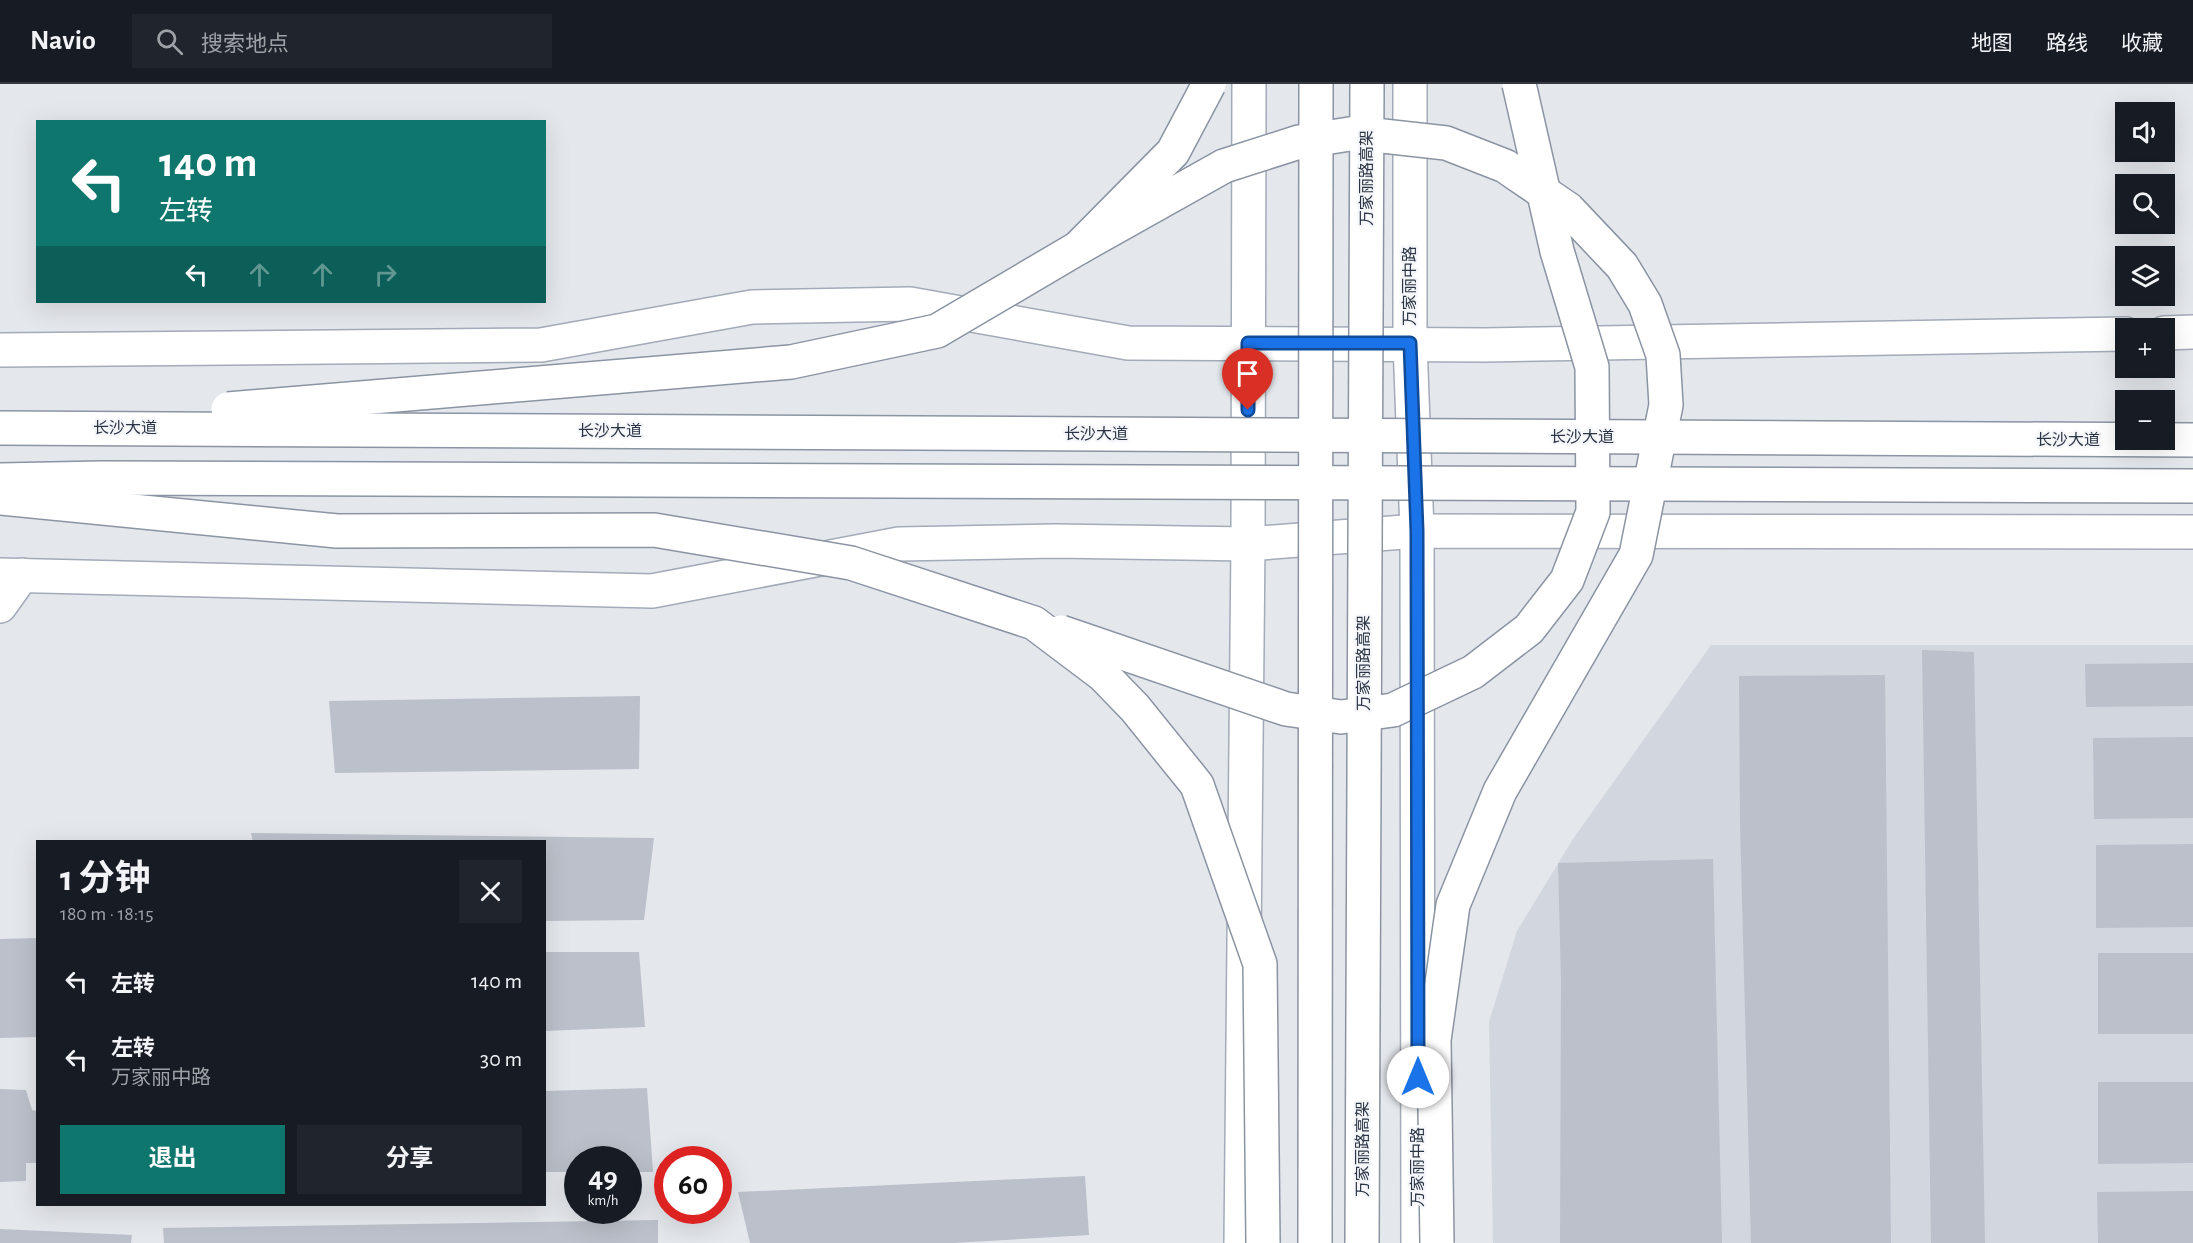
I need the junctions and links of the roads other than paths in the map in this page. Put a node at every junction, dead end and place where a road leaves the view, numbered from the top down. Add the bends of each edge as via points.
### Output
1 (1209, 84) edge
2 (1249, 84) edge
3 (1316, 84) edge
4 (1367, 84) edge
5 (1410, 84) edge
6 (1519, 84) edge
7 (1078, 248) junction
8 (2193, 332) edge
9 (2175, 333) edge
10 (2115, 334) edge
11 (1248, 343) junction
12 (1410, 343) junction
13 (0, 350) edge
14 (8, 427) edge
15 (2193, 441) edge
16 (0, 480) edge
17 (2193, 486) edge
18 (0, 498) edge
19 (1417, 531) junction
20 (2193, 532) edge
21 (1248, 544) junction
22 (11, 575) edge
23 (0, 606) edge
24 (1034, 623) junction
25 (1241, 1243) edge
26 (1263, 1243) edge
27 (1315, 1243) edge
28 (1362, 1243) edge
29 (1419, 1243) edge
30 (1437, 1243) edge

1 - 7 main road, bridge via 1173,152
2 - 11 main road
3 - 27 main road, bridge
4 - 28 main road, 万家丽路高架, bridge
5 - 12 main road, 万家丽中路
6 - 24 main road, bridge via 1557,250 1592,367 1593,512 1567,580 1529,629 1473,672 1393,710 1341,717 1286,709
7 - 14 main road, bridge via 937,331 791,362
7 - 30 main road, bridge via 1224,166 1299,142 1356,133 1446,143 1505,166 1568,209 1622,266 1648,315 1663,356 1666,405 1636,555 1500,791 1454,905 1434,1041
8 - 9 main road
10 - 12 main road via 1497,345
11 - 12 main road
11 - 13 main road via 1128,343 910,304 752,307 541,345
11 - 21 main road
12 - 19 main road, 万家丽中路
14 - 15 main road, 长沙大道, bridge
16 - 17 main road, bridge
18 - 24 main road, bridge via 337,531 654,530 851,563
19 - 20 main road
19 - 21 main road
19 - 29 main road, 万家丽中路
21 - 22 main road via 899,544 652,591
21 - 25 main road
22 - 23 main road
24 - 26 main road, bridge via 1103,675 1197,785 1260,964

